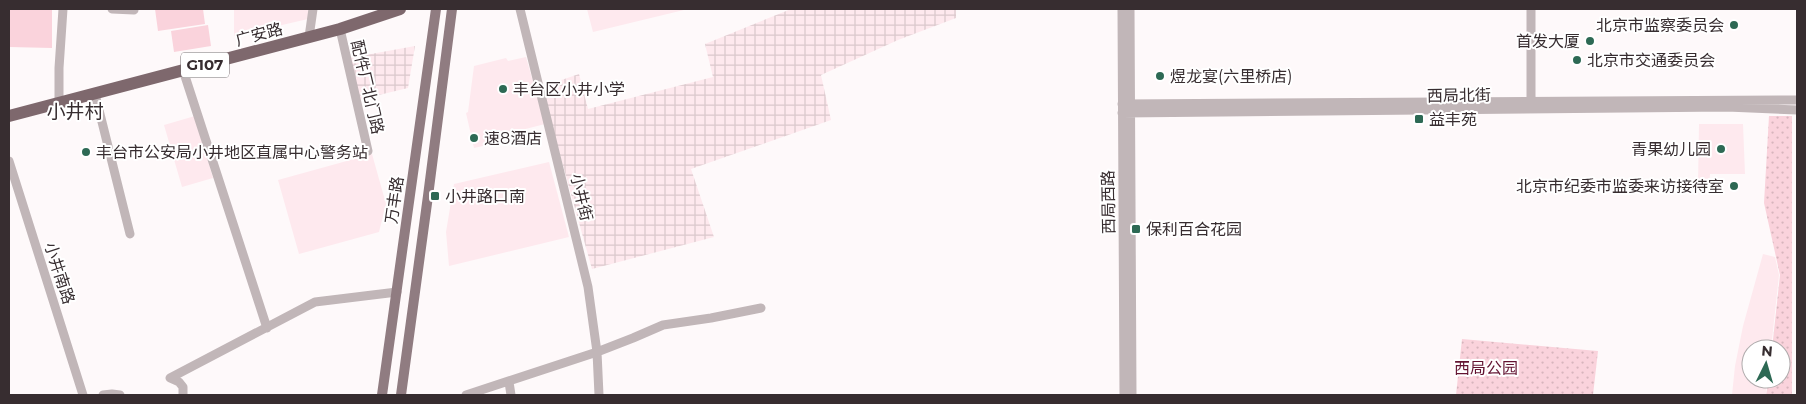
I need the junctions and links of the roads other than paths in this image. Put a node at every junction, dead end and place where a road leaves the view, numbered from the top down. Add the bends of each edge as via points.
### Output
1 (63, 9) edge
2 (112, 9) edge
3 (134, 9) edge
4 (313, 9) edge
5 (400, 9) edge
6 (436, 9) edge
7 (452, 9) edge
8 (520, 9) edge
9 (1122, 9) edge
10 (1130, 9) edge
11 (1531, 9) edge
12 (340, 29) junction
13 (431, 36) junction
14 (309, 37) junction
15 (448, 41) junction
16 (183, 70) junction
17 (95, 94) junction
18 (1797, 100) edge
19 (59, 103) junction
20 (1531, 105) junction
21 (1126, 109) junction
22 (1797, 110) edge
23 (9, 116) edge
24 (368, 151) dead end
25 (9, 161) edge
26 (130, 234) dead end
27 (397, 292) junction
28 (761, 308) dead end
29 (267, 328) junction
30 (597, 352) junction
31 (406, 356) junction
32 (509, 382) junction
33 (83, 395) edge
34 (103, 395) edge
35 (120, 395) edge
36 (183, 395) edge
37 (382, 395) edge
38 (401, 395) edge
39 (466, 395) edge
40 (511, 395) edge
41 (599, 395) edge
42 (1124, 395) edge
43 (1132, 395) edge

1 - 19 street
2 - 3 street
4 - 14 street
5 - 12 highway, 广安路 / G107
6 - 13 main road, 万丰路
7 - 15 main road, 万丰路
8 - 30 street, 小井街 via 585,278
9 - 21 street, 西局西路
10 - 21 street, 西局西路
11 - 20 street
12 - 14 highway, 广安路 / G107
12 - 24 street, 配件厂北门路
13 - 15 main road via 438,34
13 - 27 main road, 万丰路
14 - 16 highway, 广安路 / G107
15 - 31 main road, 万丰路
16 - 17 highway, 广安路 / G107
16 - 29 street
17 - 19 highway, 广安路 / G107
17 - 26 street
18 - 20 street, 西局北街
19 - 23 highway, 广安路 / G107
20 - 21 street, 西局北街
20 - 22 street, 西局北街
21 - 42 street, 西局西路
21 - 43 street, 西局西路
25 - 33 street, 小井南路
27 - 29 street via 315,302
27 - 31 main road via 400,310 394,357
27 - 37 main road, 万丰路
28 - 30 street via 663,324
29 - 36 street via 170,378 183,387
30 - 32 street
30 - 41 street, 小井街
31 - 38 main road, 万丰路
32 - 39 street
32 - 40 street
34 - 35 street

